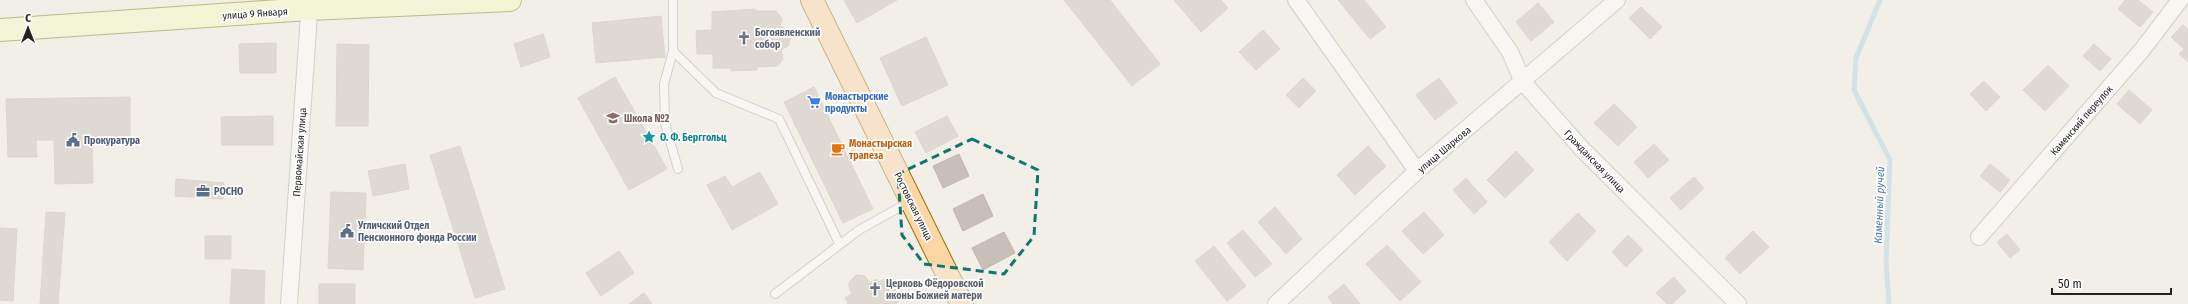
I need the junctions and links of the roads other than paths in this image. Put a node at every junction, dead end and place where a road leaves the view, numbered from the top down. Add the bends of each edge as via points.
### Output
1 (510, 0) edge
2 (673, 0) edge
3 (812, 0) edge
4 (1296, 0) edge
5 (1474, 0) edge
6 (1617, 0) edge
7 (2180, 0) edge
8 (309, 5) edge
9 (0, 30) edge
10 (673, 51) junction
11 (1523, 82) junction
12 (678, 169) dead end
13 (1417, 171) junction
14 (912, 201) junction
15 (1979, 238) dead end
16 (839, 243) junction
17 (775, 294) dead end
18 (289, 304) edge
19 (962, 304) edge
20 (1276, 304) edge
21 (1738, 304) edge

1 - 8 main road, улица 9 Января
2 - 10 lane
3 - 14 main road, Ростовская улица
4 - 13 street
5 - 11 street, Гражданская улица via 1510,52
6 - 11 street, улица Шаркова
7 - 15 street, Каменский переулок via 2142,50
8 - 9 main road, улица 9 Января
8 - 18 street, Первомайская улица
10 - 12 lane via 664,84 665,123
10 - 16 lane via 716,93 779,119
11 - 13 street, улица Шаркова
11 - 21 street, Гражданская улица via 1582,149
13 - 20 street, улица Шаркова
14 - 16 lane
14 - 19 main road, Ростовская улица
16 - 17 lane

